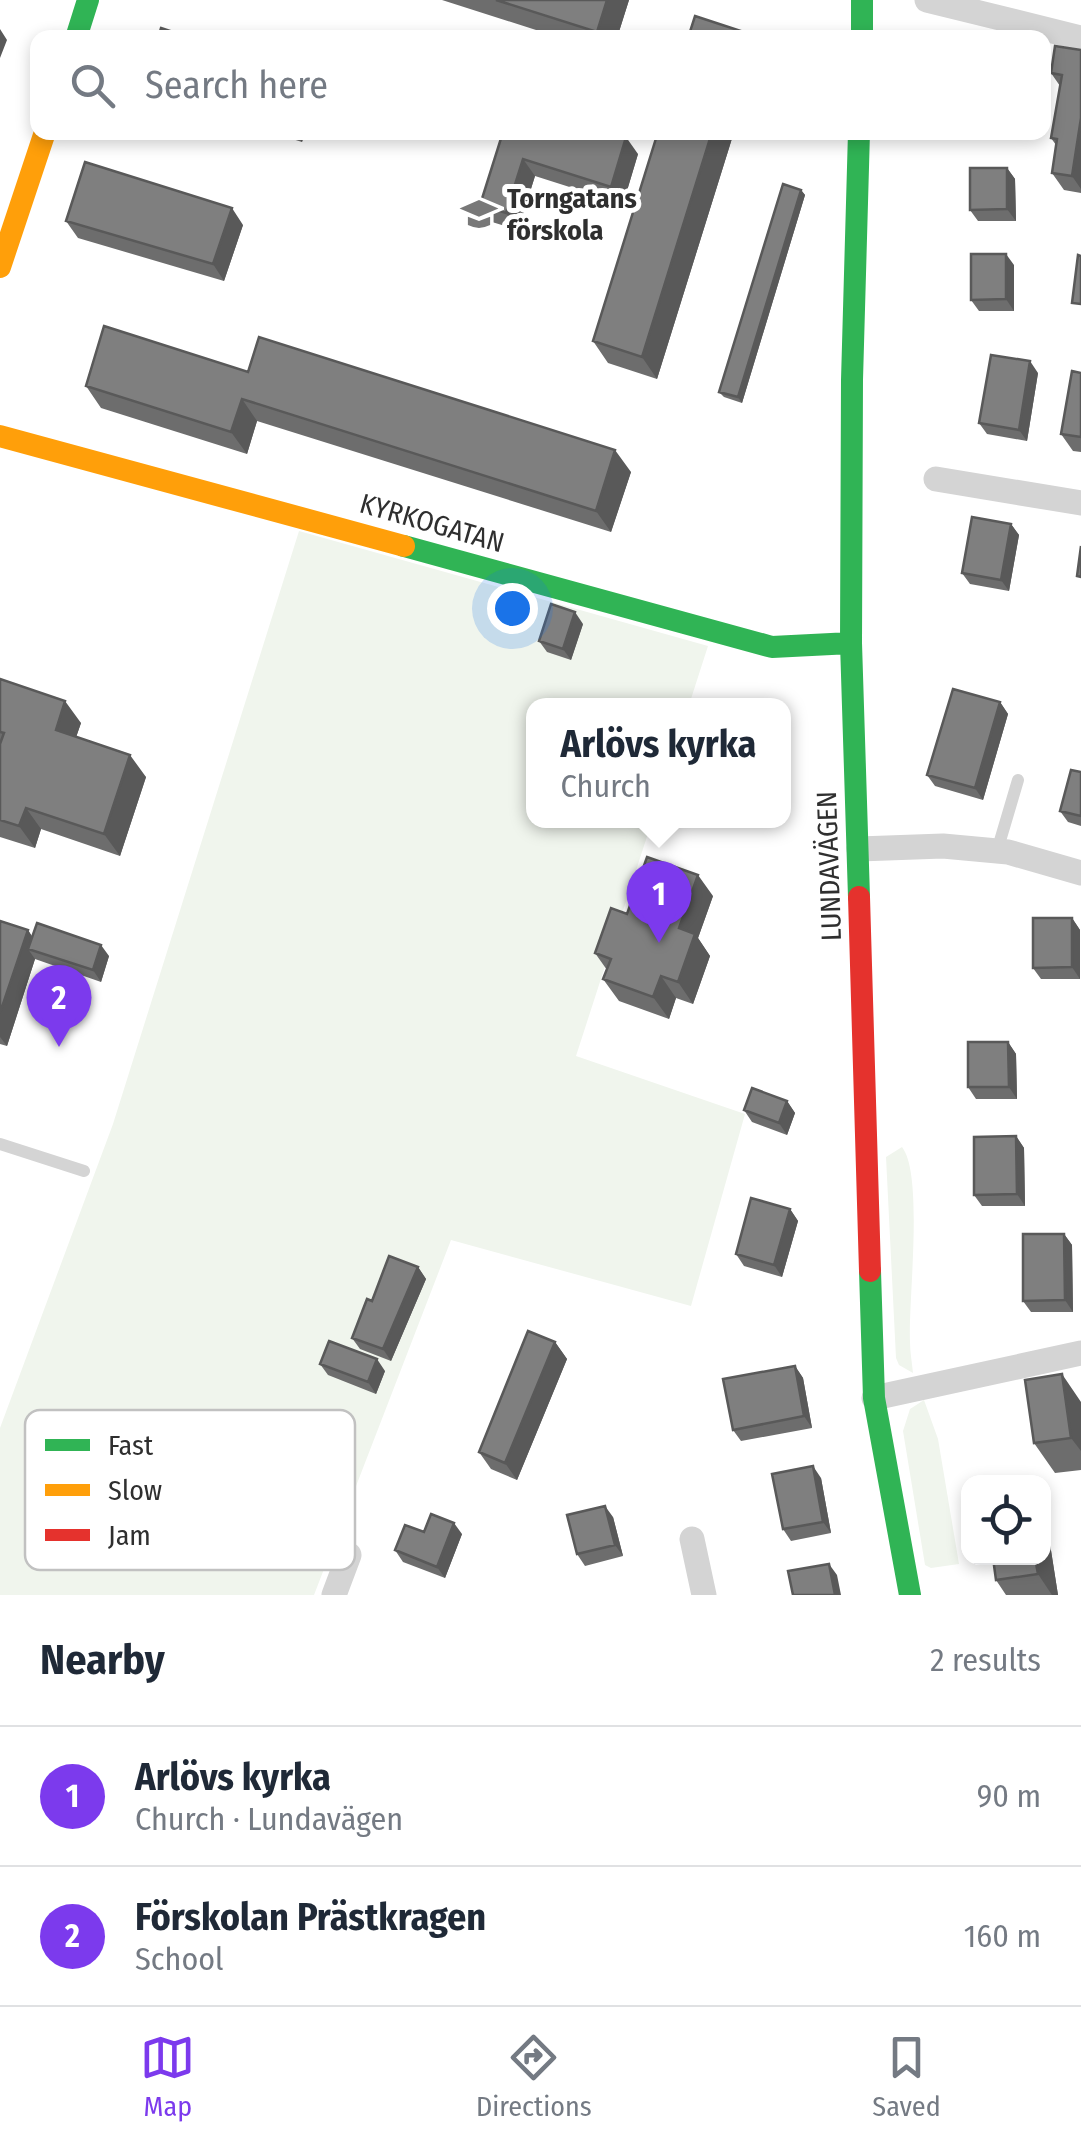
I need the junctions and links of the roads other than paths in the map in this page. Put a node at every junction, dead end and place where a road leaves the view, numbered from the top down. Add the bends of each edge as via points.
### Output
1 (88, 0) edge
2 (862, 0) edge
3 (927, 0) edge
4 (79, 30) edge
5 (862, 30) edge
6 (1049, 30) edge
7 (1051, 31) edge
8 (1081, 38) edge
9 (43, 140) edge
10 (859, 140) edge
11 (0, 267) edge
12 (0, 436) edge
13 (936, 479) dead end
14 (1081, 503) edge
15 (851, 644) junction
16 (1018, 780) dead end
17 (859, 849) junction
18 (997, 852) junction
19 (1081, 872) edge
20 (0, 1144) edge
21 (84, 1171) dead end
22 (1081, 1353) edge
23 (874, 1398) junction
24 (692, 1539) dead end
25 (343, 1570) edge
26 (334, 1595) edge
27 (704, 1595) edge
28 (910, 1595) edge

1 - 4 main road
2 - 5 main road
3 - 6 street
7 - 8 street
9 - 11 main road
10 - 15 main road, LUNDAVÄGEN
12 - 15 main road, KYRKOGATAN via 772,646
13 - 14 street
15 - 17 main road, LUNDAVÄGEN
16 - 18 lane
17 - 18 street
17 - 23 main road, LUNDAVÄGEN
18 - 19 street
20 - 21 lane
22 - 23 street
23 - 28 main road, LUNDAVÄGEN
24 - 27 street
25 - 26 street

